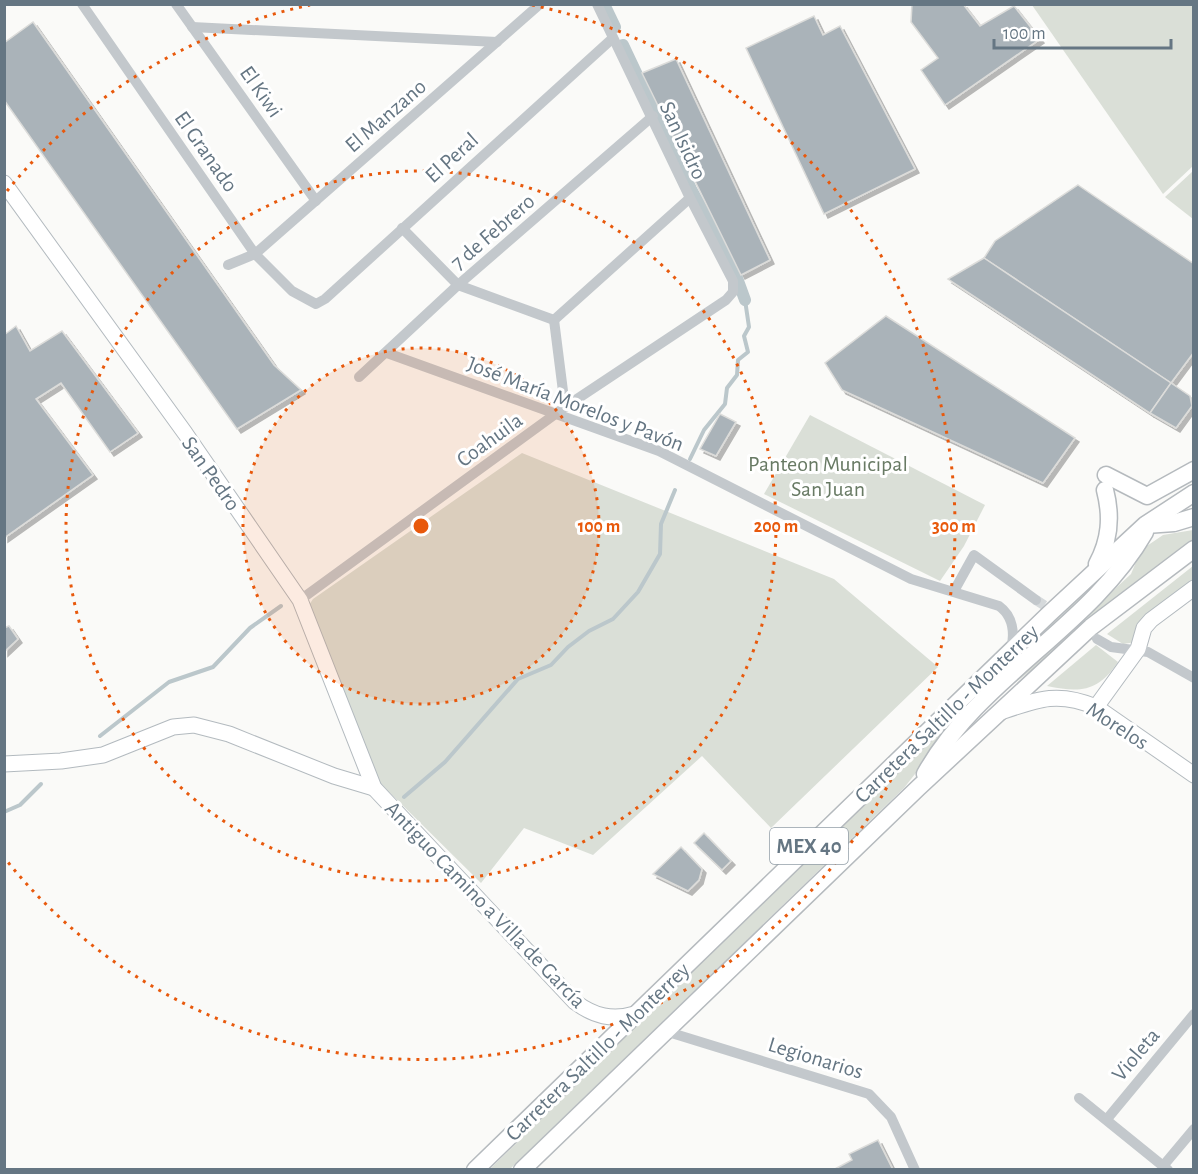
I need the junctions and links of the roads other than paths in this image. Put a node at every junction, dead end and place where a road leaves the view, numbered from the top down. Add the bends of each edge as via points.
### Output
1 (82, 4) edge
2 (176, 4) edge
3 (540, 4) edge
4 (597, 4) edge
5 (192, 27) junction
6 (613, 38) junction
7 (497, 42) junction
8 (653, 117) junction
9 (4, 183) edge
10 (690, 198) junction
11 (316, 201) junction
12 (402, 228) junction
13 (255, 254) junction
14 (228, 265) dead end
15 (458, 285) junction
16 (733, 292) joint
17 (316, 304) joint
18 (554, 320) junction
19 (387, 352) junction
20 (359, 377) dead end
21 (565, 407) junction
22 (556, 415) junction
23 (1194, 470) edge
24 (1194, 493) edge
25 (1194, 517) edge
26 (1145, 525) junction
27 (1194, 549) edge
28 (1091, 574) junction
29 (1194, 588) edge
30 (954, 591) junction
31 (300, 600) junction
32 (1036, 600) tunnel mouth
33 (1097, 639) tunnel mouth
34 (1138, 649) junction
35 (1011, 650) junction
36 (1194, 678) edge
37 (1096, 707) junction
38 (1001, 712) junction
39 (358, 747) junction
40 (4, 764) edge
41 (1194, 775) edge
42 (334, 776) junction
43 (374, 788) junction
44 (918, 788) junction
45 (635, 1014) junction
46 (1194, 1014) edge
47 (665, 1031) junction
48 (1078, 1098) dead end
49 (1107, 1119) junction
50 (1194, 1129) edge
51 (1166, 1168) edge
52 (475, 1170) edge
53 (522, 1170) edge
54 (915, 1170) edge

1 - 13 street, El Granado
2 - 5 street, El Kiwi
3 - 7 street, El Manzano
4 - 6 street, San Isidro
5 - 7 street
5 - 11 street, El Kiwi
6 - 8 street, San Isidro
6 - 12 street, El Peral
7 - 11 street, El Manzano
8 - 10 street, San Isidro
8 - 15 street, 7 de Febrero
9 - 31 main road, San Pedro
10 - 16 street, San Isidro via 733,282
10 - 18 street
11 - 13 street, El Manzano
12 - 15 street
12 - 17 street, El Peral
13 - 14 street, El Manzano
13 - 17 street, El Granado via 292,291
15 - 18 street
15 - 19 street, 7 de Febrero
16 - 21 street, Coahuila
18 - 21 street
19 - 20 street, 7 de Febrero
19 - 22 street, José María Morelos y Pavón
21 - 22 street, Coahuila
22 - 30 street, José María Morelos y Pavón via 658,451 911,579
22 - 31 street, Coahuila
23 - 28 main road via 1147,496 1105,483 1109,532
24 - 26 main road, Carretera Saltillo - Monterrey / MEX 40
25 - 26 main road
26 - 28 main road, Carretera Saltillo - Monterrey / MEX 40
26 - 44 main road via 1121,570 969,716 941,748
27 - 38 main road, Carretera Saltillo - Monterrey / MEX 40 via 1091,627
28 - 35 main road, Carretera Saltillo - Monterrey / MEX 40
29 - 34 main road via 1151,620 1144,628
30 - 32 street via 974,555
30 - 35 street, José María Morelos y Pavón via 987,600 1006,611 1013,630
31 - 39 main road, San Pedro
33 - 34 street via 1111,647
34 - 36 street
34 - 37 main road
35 - 45 main road, Carretera Saltillo - Monterrey / MEX 40
37 - 38 main road, Morelos via 1058,697
37 - 41 main road, Morelos
38 - 44 main road, Carretera Saltillo - Monterrey / MEX 40
39 - 42 main road via 349,768
39 - 43 main road, San Pedro
40 - 42 main road via 103,755 173,727 194,725 229,734
42 - 43 main road
43 - 45 main road, Antiguo Camino a Villa de García via 575,1002 599,1016 620,1018
44 - 47 main road, Carretera Saltillo - Monterrey / MEX 40
45 - 52 main road, Carretera Saltillo - Monterrey / MEX 40
46 - 49 street, Violeta
47 - 53 main road, Carretera Saltillo - Monterrey / MEX 40
47 - 54 street, Legionarios via 869,1094 891,1117
48 - 49 street
49 - 51 street
50 - 51 street

